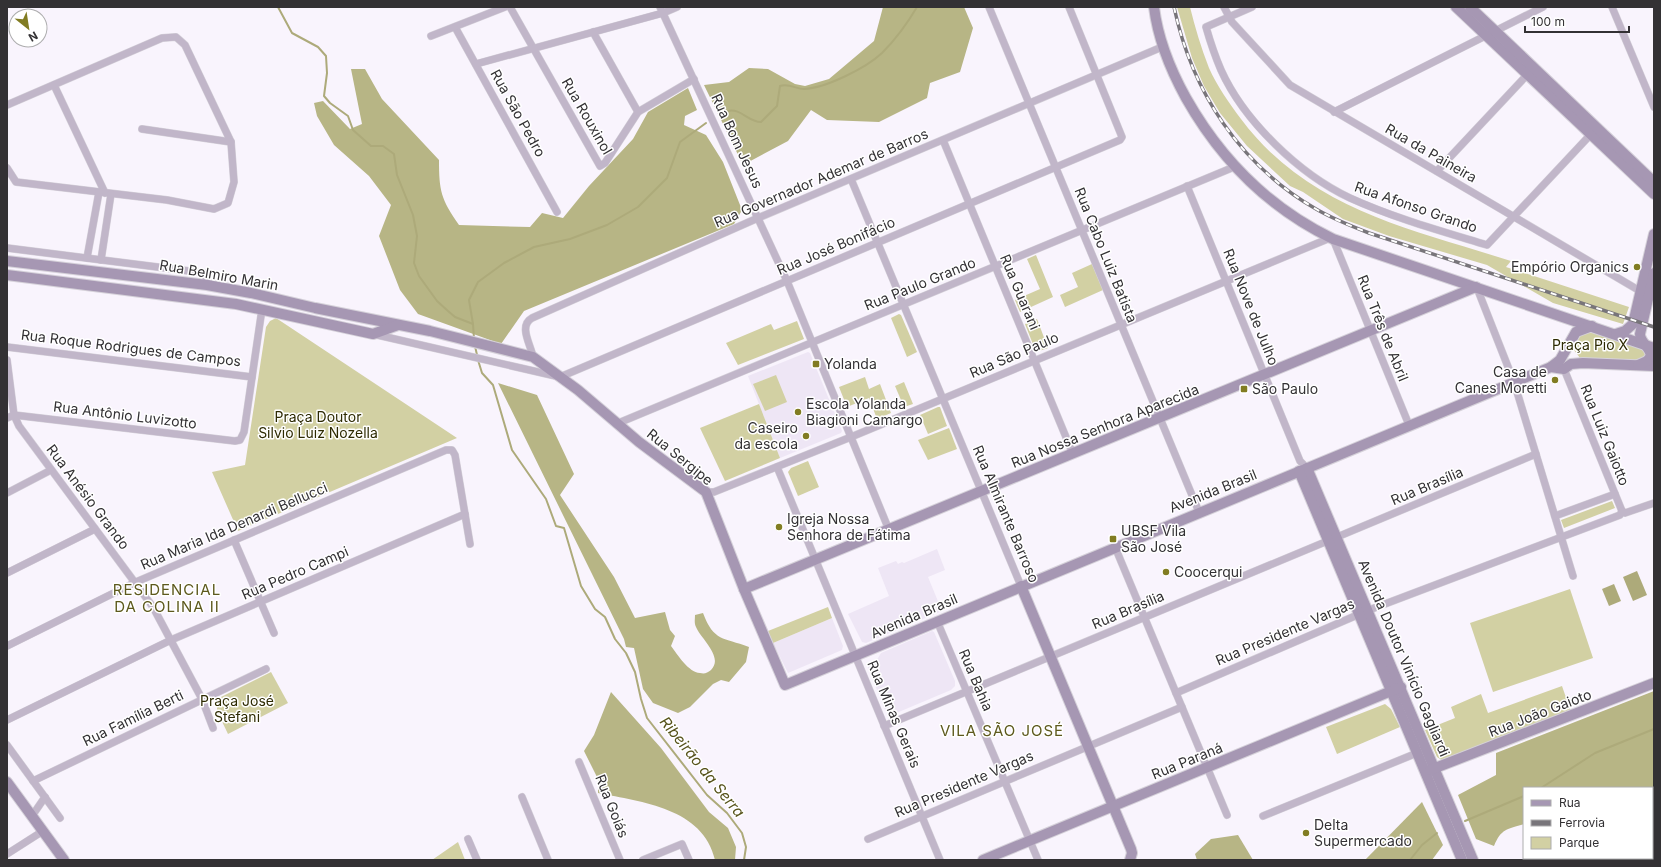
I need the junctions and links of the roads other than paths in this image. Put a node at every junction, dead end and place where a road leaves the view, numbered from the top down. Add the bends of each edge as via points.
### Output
1 (506, 7) edge
2 (510, 7) edge
3 (677, 7) edge
4 (989, 7) edge
5 (1069, 7) edge
6 (1149, 7) edge
7 (1154, 7) edge
8 (1224, 7) edge
9 (1252, 7) edge
10 (1456, 7) edge
11 (1470, 7) edge
12 (1543, 7) edge
13 (1612, 7) edge
14 (661, 10) edge
15 (1229, 17) junction
16 (455, 26) junction
17 (1156, 26) junction
18 (593, 32) junction
19 (1490, 33) junction
20 (431, 36) dead end
21 (1162, 47) junction
22 (534, 48) junction
23 (476, 64) junction
24 (1096, 75) junction
25 (1527, 75) junction
26 (694, 79) junction
27 (54, 85) junction
28 (1029, 103) junction
29 (7, 105) edge
30 (1654, 107) edge
31 (638, 112) junction
32 (1334, 112) junction
33 (1573, 112) junction
34 (142, 129) dead end
35 (1593, 131) junction
36 (943, 140) junction
37 (231, 142) junction
38 (1056, 167) junction
39 (1234, 167) junction
40 (7, 168) edge
41 (1437, 171) junction
42 (851, 179) junction
43 (1654, 182) edge
44 (1187, 186) junction
45 (105, 193) junction
46 (1654, 194) edge
47 (970, 204) junction
48 (557, 212) dead end
49 (1513, 217) junction
50 (758, 218) junction
51 (1082, 231) junction
52 (1654, 234) edge
53 (1331, 239) junction
54 (878, 243) junction
55 (7, 248) edge
56 (87, 258) junction
57 (101, 260) junction
58 (7, 261) edge
59 (996, 267) junction
60 (1654, 272) edge
61 (12, 276) edge
62 (7, 280) edge
63 (1453, 280) junction
64 (787, 281) junction
65 (1226, 281) junction
66 (207, 285) junction
67 (1477, 287) junction
68 (1648, 294) edge
69 (1448, 299) junction
70 (904, 305) junction
71 (262, 309) junction
72 (1568, 318) junction
73 (398, 325) junction
74 (1121, 325) junction
75 (1592, 326) junction
76 (1371, 331) junction
77 (373, 334) junction
78 (1616, 334) junction
79 (1570, 342) junction
80 (812, 343) junction
81 (487, 345) joint
82 (1651, 345) edge
83 (7, 347) edge
84 (533, 358) junction
85 (7, 360) edge
86 (1035, 361) junction
87 (1583, 363) junction
88 (1638, 365) junction
89 (1654, 366) edge
90 (1551, 367) junction
91 (1564, 369) junction
92 (1265, 375) junction
93 (252, 376) junction
94 (560, 377) junction
95 (1514, 382) junction
96 (943, 399) junction
97 (14, 415) junction
98 (7, 418) edge
99 (1160, 418) junction
100 (616, 424) junction
101 (1409, 426) junction
102 (851, 437) junction
103 (1073, 454) junction
104 (1536, 454) junction
105 (777, 467) junction
106 (1302, 467) junction
107 (51, 470) junction
108 (706, 492) junction
109 (982, 492) junction
110 (7, 493) edge
111 (1615, 494) junction
112 (1654, 502) edge
113 (1622, 511) junction
114 (1199, 512) junction
115 (465, 514) junction
116 (1555, 516) junction
117 (95, 529) junction
118 (889, 530) junction
119 (1561, 537) junction
120 (1333, 539) junction
121 (234, 540) junction
122 (470, 544) dead end
123 (1115, 547) junction
124 (815, 560) junction
125 (7, 573) edge
126 (1573, 576) dead end
127 (136, 582) junction
128 (1021, 586) junction
129 (744, 589) junction
130 (260, 602) junction
131 (1369, 610) junction
132 (1359, 614) junction
133 (1144, 617) junction
134 (937, 621) junction
135 (274, 633) dead end
136 (171, 640) junction
137 (7, 646) edge
138 (855, 656) junction
139 (1051, 656) junction
140 (266, 670) dead end
141 (1654, 683) edge
142 (785, 685) joint
143 (1401, 687) junction
144 (967, 691) junction
145 (1391, 691) junction
146 (1176, 693) junction
147 (202, 699) junction
148 (1182, 707) junction
149 (7, 720) edge
150 (884, 726) junction
151 (212, 728) dead end
152 (7, 745) edge
153 (1088, 746) junction
154 (1417, 753) junction
155 (1429, 754) junction
156 (580, 762) dead end
157 (1207, 768) junction
158 (1423, 768) junction
159 (1436, 769) junction
160 (34, 781) junction
161 (1005, 781) junction
162 (7, 782) edge
163 (45, 797) junction
164 (522, 797) dead end
165 (1114, 806) junction
166 (32, 816) junction
167 (922, 816) junction
168 (1227, 816) dead end
169 (1263, 816) dead end
170 (60, 818) dead end
171 (43, 832) junction
172 (468, 839) dead end
173 (868, 839) dead end
174 (1029, 841) junction
175 (7, 854) edge
176 (64, 860) edge
177 (477, 860) edge
178 (548, 860) edge
179 (620, 860) edge
180 (642, 860) edge
181 (689, 860) edge
182 (940, 860) edge
183 (983, 860) edge
184 (1038, 860) edge
185 (1130, 860) edge
186 (1462, 860) edge
187 (1473, 860) edge

1 - 16 street
2 - 22 street
3 - 14 street
4 - 28 street, Rua Cabo Luiz Batista
5 - 24 street
6 - 17 street
7 - 17 street
8 - 15 street, Rua da Paineira
9 - 15 street
10 - 19 street
11 - 19 street
12 - 19 street
13 - 30 street
14 - 18 street
14 - 26 street, Rua Bom Jesus
15 - 32 street, Rua da Paineira via 1290,85
15 - 49 street, Rua Afonso Grando via 1206,27 1231,89 1259,128 1307,172 1349,197 1370,206 1487,245
16 - 20 street
16 - 23 street, Rua São Pedro
17 - 21 street
18 - 22 street
18 - 31 street
19 - 25 street
19 - 32 street
19 - 33 street
21 - 24 street, Rua Governador Ademar de Barros
21 - 39 street via 1197,117 1212,141
22 - 23 street
22 - 31 street, Rua Rouxinol via 600,166 605,163
23 - 48 street, Rua São Pedro
24 - 28 street, Rua Governador Ademar de Barros
24 - 38 street, Rua José Bonifácio via 1122,139
25 - 33 street
25 - 41 street
26 - 31 street, Rua Rouxinol
26 - 50 street, Rua Bom Jesus
27 - 29 street
27 - 37 street via 162,38 176,37 185,45
27 - 45 street
28 - 36 street, Rua Governador Ademar de Barros
28 - 38 street, Rua Cabo Luiz Batista
32 - 41 street, Rua da Paineira
33 - 35 street
34 - 37 street
35 - 43 street
35 - 46 street
35 - 49 street
36 - 42 street, Rua Governador Ademar de Barros
36 - 47 street, Rua Guarani
37 - 45 street via 234,182 228,203 214,209 167,200
38 - 47 street, Rua José Bonifácio
38 - 51 street, Rua Cabo Luiz Batista
39 - 44 street, Rua Paulo Grando
39 - 53 street via 1274,203
40 - 45 street via 16,182
41 - 49 street, Rua da Paineira
42 - 50 street, Rua Governador Ademar de Barros
42 - 54 street, Rua Almirante Barroso
44 - 51 street, Rua Paulo Grando
44 - 65 street, Rua Nove de Julho
45 - 56 street
45 - 57 street
47 - 54 street, Rua José Bonifácio
47 - 59 street, Rua Guarani
49 - 68 street, Rua da Paineira
50 - 64 street, Rua Bom Jesus
50 - 84 street, Rua Governador Ademar de Barros via 527,320 525,326
51 - 59 street, Rua Paulo Grando
51 - 74 street, Rua Cabo Luiz Batista
52 - 68 street
53 - 63 street
53 - 65 street, Rua São Paulo
53 - 76 street, Rua Três de Abril
54 - 64 street, Rua José Bonifácio
54 - 70 street, Rua Almirante Barroso
55 - 56 street
56 - 57 street
57 - 66 street via 205,273
58 - 66 street, Rua Belmiro Marin
59 - 70 street, Rua Paulo Grando
59 - 86 street, Rua Guarani
60 - 68 street
61 - 62 street
61 - 71 street, Rua Belmiro Marin
63 - 67 street
63 - 69 street via 1453,291
64 - 80 street, Rua Bom Jesus
64 - 94 street, Rua José Bonifácio
65 - 74 street, Rua São Paulo
65 - 92 street, Rua Nove de Julho
66 - 73 street, Rua Belmiro Marin
67 - 69 street, Rua Nossa Senhora Aparecida
67 - 72 street
67 - 95 street
68 - 78 street via 1633,324
68 - 82 street via 1640,338
69 - 76 street, Rua Nossa Senhora Aparecida
70 - 80 street, Rua Paulo Grando
70 - 96 street, Rua Almirante Barroso
71 - 77 street, Rua Belmiro Marin
71 - 93 street
72 - 75 street
72 - 79 street via 1572,325
73 - 77 street
73 - 81 street, Rua Belmiro Marin
74 - 86 street, Rua São Paulo
74 - 99 street, Rua Cabo Luiz Batista
75 - 78 street
75 - 79 street via 1576,332
76 - 92 street, Rua Nossa Senhora Aparecida
76 - 101 street, Rua Três de Abril
77 - 94 street, Rua Belmiro Marin
78 - 82 street
79 - 87 street via 1573,355
79 - 90 street via 1560,360
80 - 100 street, Rua Paulo Grando
80 - 102 street, Rua Bom Jesus
81 - 84 street, Rua Sergipe
82 - 88 street via 1651,356
83 - 93 street, Rua Roque Rodrigues de Campos
84 - 94 street, Rua Sergipe
85 - 97 street, Rua Anésio Grando
86 - 96 street, Rua São Paulo
86 - 103 street, Rua Guarani
87 - 88 street
87 - 91 street via 1571,364
88 - 89 street
90 - 91 street
90 - 95 street, Avenida Brasil
91 - 111 street, Rua Luiz Gaiotto
92 - 99 street, Rua Nossa Senhora Aparecida
92 - 106 street, Rua Nove de Julho
93 - 97 street, Rua Antônio Luvizotto via 244,432 240,440 235,441
94 - 100 street, Rua Sergipe
95 - 101 street, Avenida Brasil
95 - 104 street
96 - 102 street, Rua São Paulo
96 - 109 street, Rua Almirante Barroso
97 - 98 street, Rua Antônio Luvizotto
97 - 107 street, Rua Anésio Grando
99 - 103 street, Rua Nossa Senhora Aparecida
99 - 114 street, Rua Cabo Luiz Batista
100 - 108 street, Rua Sergipe
101 - 106 street, Avenida Brasil
102 - 105 street, Rua São Paulo
102 - 118 street, Rua Bom Jesus
103 - 109 street, Rua Nossa Senhora Aparecida
104 - 116 street
104 - 120 street, Rua Brasília
105 - 108 street, Rua São Paulo via 714,492
105 - 124 street, Rua Minas Gerais
106 - 114 street, Avenida Brasil
106 - 120 street, Avenida Doutor Vinício Gagliardi
107 - 110 street
107 - 117 street, Rua Anésio Grando
108 - 129 street, Rua Sergipe
109 - 118 street, Rua Nossa Senhora Aparecida
109 - 128 street, Rua Almirante Barroso
111 - 113 street, Rua Luiz Gaiotto
111 - 116 street
112 - 113 street, Rua Presidente Vargas via 1625,513
113 - 119 street, Rua Presidente Vargas via 1620,515
114 - 123 street, Avenida Brasil
115 - 121 street, Rua Maria Ida Denardi Bellucci via 455,455 452,450 446,450
115 - 122 street
115 - 130 street, Rua Pedro Campi
116 - 119 street
117 - 125 street
117 - 127 street, Rua Anésio Grando
118 - 124 street, Rua Nossa Senhora Aparecida
119 - 126 street
119 - 131 street, Rua Presidente Vargas
120 - 131 street, Avenida Doutor Vinício Gagliardi
120 - 132 street, Avenida Doutor Vinício Gagliardi
120 - 133 street, Rua Brasília
121 - 127 street, Rua Maria Ida Denardi Bellucci
121 - 130 street
123 - 128 street, Avenida Brasil
123 - 133 street
124 - 129 street, Rua Nossa Senhora Aparecida
124 - 138 street, Rua Minas Gerais
127 - 136 street, Rua Anésio Grando
127 - 137 street, Rua Maria Ida Denardi Bellucci
128 - 134 street, Avenida Brasil
128 - 139 street, Rua Almirante Barroso
129 - 142 street, Rua Sergipe
130 - 135 street
130 - 136 street, Rua Pedro Campi
131 - 132 street, Rua Presidente Vargas
131 - 143 street, Avenida Doutor Vinício Gagliardi
132 - 145 street, Avenida Doutor Vinício Gagliardi
132 - 146 street, Rua Presidente Vargas
133 - 139 street, Rua Brasília
133 - 146 street
134 - 138 street, Avenida Brasil
134 - 144 street, Rua Bahia
136 - 147 street, Rua Anésio Grando
136 - 149 street, Rua Pedro Campi
138 - 142 street, Avenida Brasil
138 - 150 street, Rua Minas Gerais
139 - 144 street, Rua Brasília
139 - 153 street, Rua Almirante Barroso
140 - 147 street, Rua Família Berti
141 - 159 street, Rua João Gaioto
143 - 145 street, Rua Paraná
143 - 155 street, Avenida Doutor Vinício Gagliardi
144 - 150 street, Rua Brasília
144 - 161 street, Rua Bahia
145 - 154 street, Avenida Doutor Vinício Gagliardi
145 - 157 street, Rua Paraná
146 - 148 street
147 - 151 street, Rua Anésio Grando
147 - 160 street, Rua Família Berti
148 - 153 street, Rua Presidente Vargas
148 - 157 street
150 - 167 street, Rua Minas Gerais
152 - 160 street
153 - 161 street, Rua Presidente Vargas
153 - 165 street, Rua Almirante Barroso
154 - 155 street via 1421,751
154 - 158 street, Avenida Doutor Vinício Gagliardi
154 - 169 street
155 - 159 street, Avenida Doutor Vinício Gagliardi
156 - 179 street, Rua Goiás
157 - 165 street, Rua Paraná
157 - 168 street
158 - 159 street
158 - 186 street, Avenida Doutor Vinício Gagliardi
159 - 187 street, Avenida Doutor Vinício Gagliardi
160 - 163 street
161 - 167 street, Rua Presidente Vargas
161 - 174 street, Rua Bahia
162 - 166 street
163 - 166 street
163 - 170 street
164 - 178 street
165 - 174 street, Rua Paraná
165 - 185 street, Rua Almirante Barroso via 1131,849
166 - 171 street
167 - 173 street, Rua Presidente Vargas
167 - 182 street, Rua Minas Gerais
171 - 175 street
171 - 176 street
172 - 177 street
174 - 183 street, Rua Paraná
174 - 184 street, Rua Bahia
180 - 181 street via 682,844

